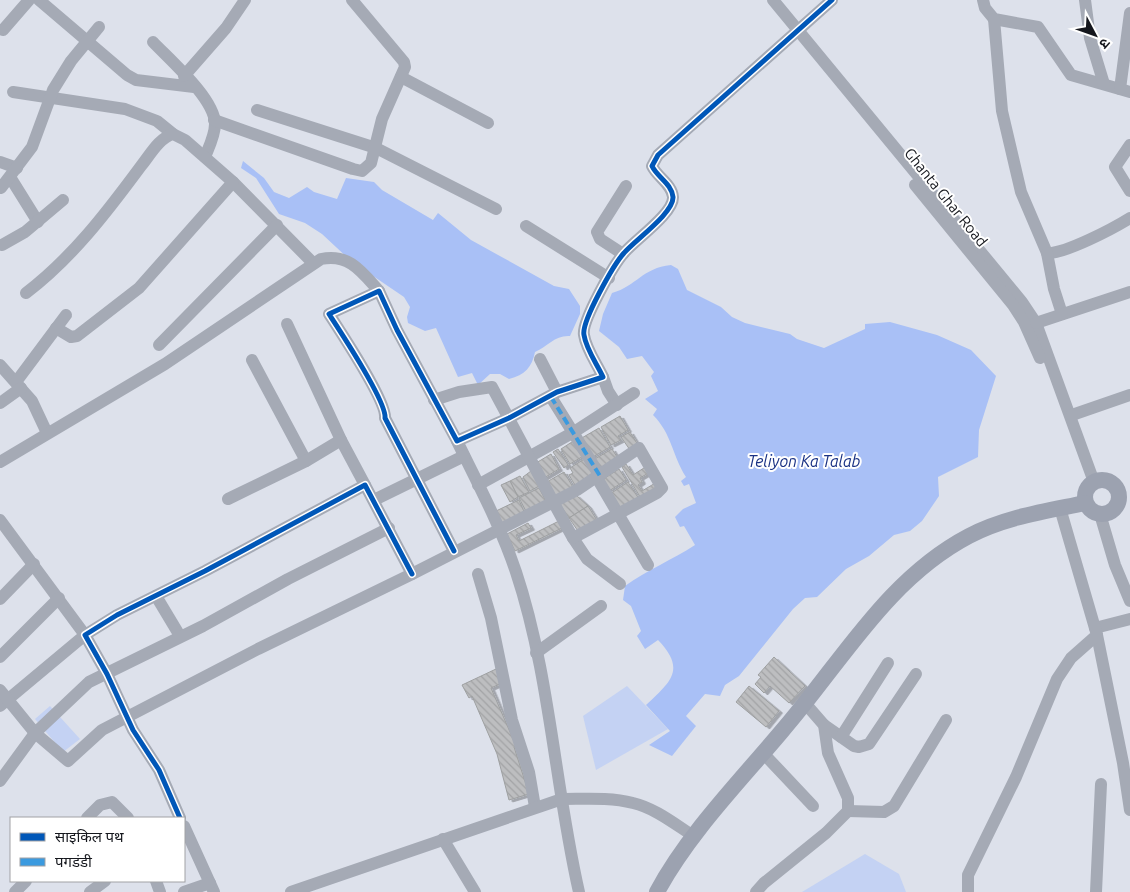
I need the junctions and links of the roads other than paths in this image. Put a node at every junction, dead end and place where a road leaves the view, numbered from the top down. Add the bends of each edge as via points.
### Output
1 (30, 0) edge
2 (39, 0) edge
3 (245, 0) edge
4 (352, 0) edge
5 (763, 0) edge
6 (773, 0) edge
7 (832, 0) edge
8 (983, 0) edge
9 (1085, 0) edge
10 (1130, 13) edge
11 (994, 19) junction
12 (99, 27) dead end
13 (3, 30) dead end
14 (795, 33) junction
15 (87, 42) junction
16 (153, 42) dead end
17 (184, 76) junction
18 (401, 77) junction
19 (1104, 84) junction
20 (194, 86) junction
21 (1125, 90) edge
22 (8, 94) edge
23 (47, 101) junction
24 (257, 110) dead end
25 (214, 120) junction
26 (488, 123) dead end
27 (173, 134) junction
28 (1130, 145) edge
29 (376, 148) junction
30 (207, 150) junction
31 (0, 162) edge
32 (14, 173) junction
33 (233, 182) junction
34 (626, 186) dead end
35 (1, 188) edge
36 (1130, 191) edge
37 (63, 200) dead end
38 (496, 209) dead end
39 (1130, 218) edge
40 (38, 222) junction
41 (277, 225) junction
42 (526, 226) dead end
43 (2, 245) dead end
44 (1047, 253) junction
45 (623, 254) junction
46 (313, 263) junction
47 (609, 278) junction
48 (379, 291) junction
49 (1130, 292) edge
50 (26, 293) dead end
51 (1062, 314) junction
52 (66, 316) dead end
53 (1036, 323) junction
54 (287, 324) dead end
55 (56, 328) junction
56 (159, 345) dead end
57 (540, 359) dead end
58 (252, 360) dead end
59 (0, 365) edge
60 (603, 377) junction
61 (19, 385) junction
62 (634, 393) dead end
63 (554, 394) junction
64 (1130, 395) edge
65 (434, 400) junction
66 (0, 403) edge
67 (617, 405) junction
68 (1072, 416) junction
69 (509, 418) junction
70 (574, 432) junction
71 (1075, 432) junction
72 (47, 433) junction
73 (341, 440) junction
74 (456, 441) junction
75 (464, 456) junction
76 (527, 457) junction
77 (306, 461) junction
78 (0, 462) edge
79 (599, 477) junction
80 (418, 480) junction
81 (1094, 482) junction
82 (366, 485) junction
83 (478, 485) junction
84 (1124, 491) edge
85 (228, 499) dead end
86 (374, 500) junction
87 (553, 503) junction
88 (1086, 503) junction
89 (1060, 508) junction
90 (1100, 514) junction
91 (617, 515) junction
92 (389, 528) junction
93 (3, 529) edge
94 (500, 531) junction
95 (573, 538) junction
96 (454, 551) junction
97 (34, 564) junction
98 (648, 566) dead end
99 (412, 574) junction
100 (478, 574) dead end
101 (620, 584) dead end
102 (156, 596) junction
103 (0, 598) edge
104 (59, 598) junction
105 (1130, 601) edge
106 (601, 606) dead end
107 (1130, 618) edge
108 (1096, 632) junction
109 (85, 635) junction
110 (180, 636) junction
111 (536, 653) junction
112 (0, 657) edge
113 (888, 663) dead end
114 (107, 674) junction
115 (916, 674) dead end
116 (3, 698) edge
117 (804, 702) junction
118 (128, 717) junction
119 (946, 720) dead end
120 (824, 725) junction
121 (36, 733) junction
122 (841, 737) junction
123 (763, 753) junction
124 (0, 781) edge
125 (1101, 784) dead end
126 (562, 798) junction
127 (813, 806) dead end
128 (535, 808) junction
129 (1130, 810) edge
130 (848, 811) junction
131 (88, 817) edge
132 (127, 817) edge
133 (180, 817) edge
134 (185, 831) edge
135 (695, 837) junction
136 (443, 840) junction
137 (189, 851) edge
138 (25, 882) edge
139 (104, 882) edge
140 (212, 887) edge
141 (15, 892) edge
142 (90, 892) edge
143 (184, 892) edge
144 (291, 892) edge
145 (475, 892) edge
146 (580, 892) edge
147 (657, 892) edge
148 (756, 892) edge
149 (968, 892) edge
150 (1096, 892) edge

1 - 13 street
2 - 15 street
3 - 17 street via 226,28
4 - 18 street via 404,62
5 - 14 street, Ghanta Ghar Road
6 - 14 street, Ghanta Ghar Road
7 - 14 street
8 - 11 street
9 - 19 street via 1090,38
10 - 21 street
11 - 19 street via 1038,28 1071,75
11 - 44 street via 1004,120 1021,192
12 - 15 street
14 - 45 street via 658,155 652,166 670,187 673,202
14 - 53 street, Ghanta Ghar Road via 986,256
14 - 71 street, Ghanta Ghar Road via 1013,306 1024,322
15 - 20 street via 118,70 136,80
15 - 23 street via 71,61
16 - 17 street
17 - 20 street
18 - 26 street
18 - 29 street via 382,119
19 - 21 street
20 - 25 street via 210,106
22 - 23 street
23 - 27 street via 125,109 158,121
23 - 32 street via 35,141
24 - 29 street
25 - 29 street via 362,171 367,168
25 - 30 street
27 - 30 street
27 - 50 street via 156,147 105,214 65,259
28 - 36 street via 1115,166
29 - 38 street
30 - 33 street
31 - 32 street
32 - 35 street
32 - 40 street
33 - 41 street
33 - 55 street via 139,288 77,336 72,337
34 - 45 street via 596,232 600,239
37 - 40 street
39 - 44 street via 1055,253
40 - 43 street
41 - 46 street
41 - 56 street
42 - 47 street
44 - 51 street
45 - 47 street
46 - 48 street via 332,257 351,262
46 - 72 street via 165,364
47 - 60 street via 583,334
48 - 65 street
48 - 80 street via 329,314 377,396
49 - 51 street
51 - 53 street
52 - 55 street
53 - 68 street, Ghanta Ghar Road
54 - 73 street
55 - 61 street
57 - 63 street
58 - 77 street
59 - 61 street
60 - 63 street
60 - 67 street
61 - 66 street
61 - 72 street via 32,401
62 - 67 street
63 - 69 street
63 - 70 street
64 - 68 street
65 - 69 street via 492,387
65 - 74 street
67 - 70 street
68 - 71 street, Ghanta Ghar Road
69 - 74 street
69 - 76 street
70 - 76 street
70 - 79 street
71 - 81 street, Ghanta Ghar Road
72 - 78 street
73 - 77 street
73 - 82 street
74 - 75 street
75 - 80 street
75 - 83 street
76 - 83 street
76 - 87 street
77 - 85 street
79 - 87 street
79 - 91 street
79 - 91 street via 639,448 660,483 662,488 657,493
80 - 86 street
80 - 96 street
81 - 84 main road via 1109,481
81 - 88 main road via 1085,494
82 - 86 street
82 - 102 street
83 - 94 street
84 - 90 main road via 1113,511
86 - 92 street
87 - 94 street
87 - 95 street
88 - 89 main road
88 - 90 main road via 1094,513
89 - 108 street
89 - 117 main road via 1006,521 970,535 930,561 880,607
90 - 105 street
91 - 95 street
91 - 98 street
92 - 99 street
92 - 110 street
93 - 97 street
94 - 96 street
94 - 111 street via 517,574
95 - 101 street via 586,559
96 - 99 street
97 - 103 street
97 - 104 street
99 - 118 street
100 - 128 street via 491,618 512,720 529,772
102 - 109 street via 117,614
102 - 110 street
104 - 109 street
104 - 112 street
106 - 111 street
107 - 108 street
108 - 129 street
108 - 149 street via 1071,658 1057,679 1016,777 968,875
109 - 114 street
109 - 116 street
110 - 114 street
111 - 126 street
113 - 122 street
114 - 118 street
114 - 121 street via 89,682
115 - 122 street via 869,744 859,748
116 - 121 street
117 - 120 street
117 - 123 main road
118 - 121 street via 102,730 68,761
118 - 133 street
119 - 130 street via 894,806 884,812
120 - 122 street
120 - 130 street via 828,754 848,798
121 - 124 street
123 - 127 street
123 - 135 main road
125 - 150 street
126 - 128 street
126 - 135 street via 634,803
126 - 146 street
128 - 136 street
130 - 148 street
131 - 132 street via 100,805 112,802
134 - 137 street
135 - 147 main road
136 - 144 street
136 - 145 street
137 - 140 street
138 - 141 street
139 - 142 street
140 - 143 street

